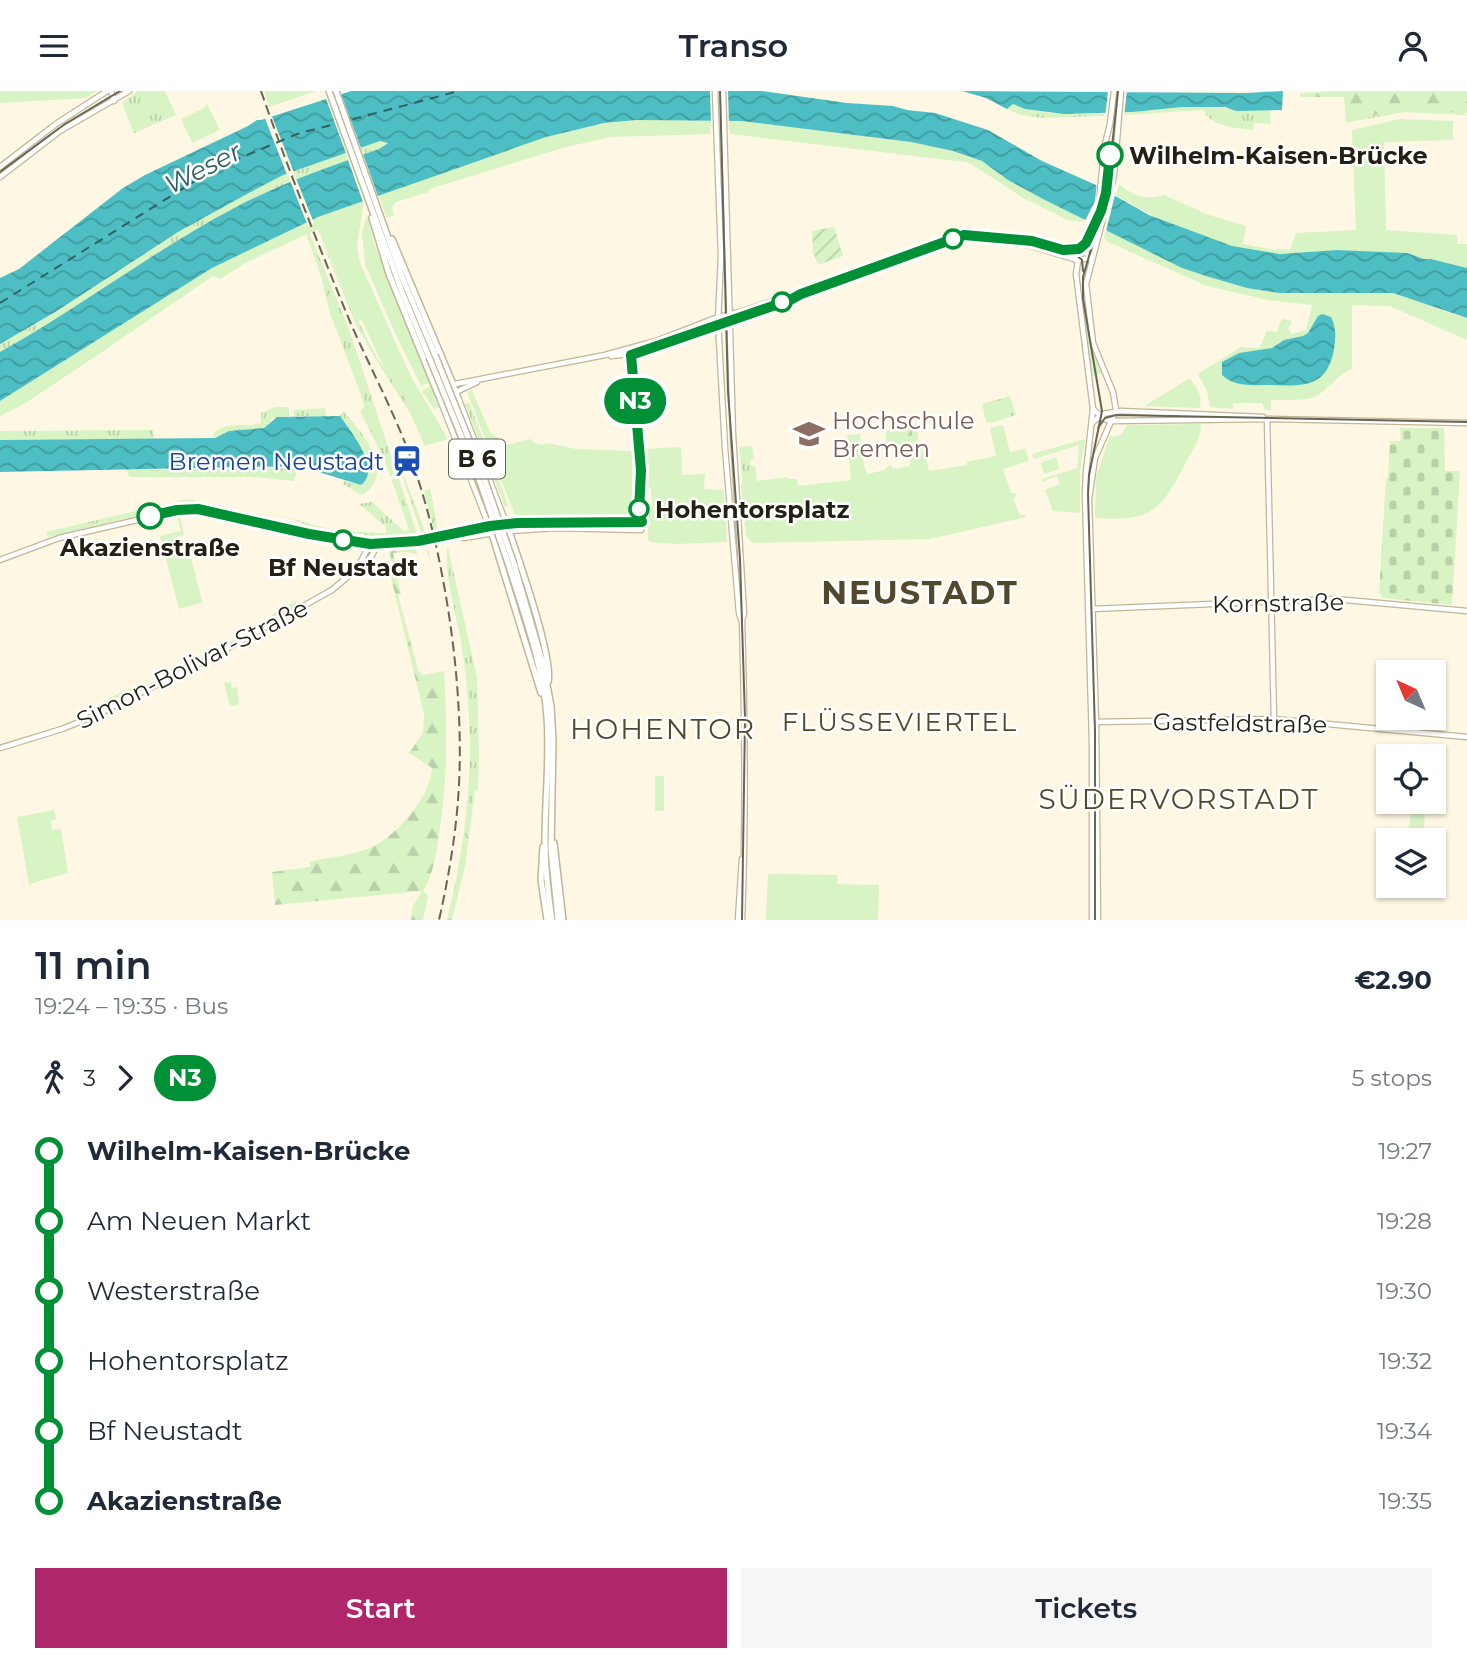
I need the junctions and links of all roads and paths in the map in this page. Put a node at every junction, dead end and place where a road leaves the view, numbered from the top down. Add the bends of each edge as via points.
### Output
1 (109, 91) edge
2 (129, 91) edge
3 (329, 91) edge
4 (335, 91) edge
5 (715, 91) edge
6 (723, 91) edge
7 (1114, 91) edge
8 (1121, 91) edge
9 (114, 101) junction
10 (0, 167) edge
11 (0, 177) edge
12 (374, 215) junction
13 (1080, 248) junction
14 (1092, 258) junction
15 (1077, 260) junction
16 (729, 314) junction
17 (718, 317) junction
18 (729, 322) junction
19 (719, 326) junction
20 (630, 348) junction
21 (605, 355) junction
22 (631, 355) junction
23 (479, 381) junction
24 (453, 384) junction
25 (456, 391) junction
26 (438, 394) junction
27 (1093, 409) junction
28 (1116, 411) junction
29 (1100, 416) junction
30 (1267, 419) junction
31 (1112, 421) junction
32 (1093, 423) junction
33 (1467, 423) edge
34 (562, 522) junction
35 (642, 522) junction
36 (507, 524) junction
37 (490, 526) junction
38 (556, 528) junction
39 (509, 531) junction
40 (453, 534) junction
41 (492, 534) junction
42 (370, 544) junction
43 (378, 544) junction
44 (0, 560) edge
45 (511, 565) junction
46 (358, 567) junction
47 (1272, 601) junction
48 (1091, 609) junction
49 (1467, 611) edge
50 (742, 622) junction
51 (548, 685) junction
52 (544, 699) junction
53 (1274, 719) junction
54 (1094, 722) junction
55 (1467, 737) edge
56 (0, 748) edge
57 (551, 830) junction
58 (545, 840) junction
59 (550, 882) junction
60 (547, 920) edge
61 (552, 920) edge
62 (561, 920) edge
63 (740, 920) edge
64 (1092, 920) edge
65 (1098, 920) edge

1 - 9 main road
1 - 10 main road
2 - 9 main road
3 - 12 highway, B 6
4 - 12 highway, B 6
5 - 17 main road via 721,255
6 - 16 main road
7 - 13 main road via 1099,205
8 - 14 main road via 1117,160
9 - 11 main road via 73,122
12 - 24 highway via 410,280
12 - 26 highway via 389,274
12 - 45 highway, B 6, bridge via 482,472
13 - 14 main road
13 - 15 main road
13 - 16 main road via 975,231 958,234
14 - 15 main road
14 - 28 main road via 1086,284 1093,343
15 - 18 main road via 1028,244 964,239
15 - 27 main road
16 - 17 main road
16 - 18 main road
17 - 19 main road
17 - 20 main road
18 - 19 main road
18 - 50 main road
19 - 22 main road
19 - 50 main road
20 - 21 main road
20 - 22 main road
21 - 22 main road
21 - 23 main road
22 - 35 main road
23 - 24 main road
23 - 25 main road
24 - 25 main road
24 - 26 main road
25 - 26 main road
25 - 36 main road
26 - 37 main road
27 - 29 main road
27 - 32 main road
28 - 29 main road
28 - 30 main road
28 - 31 main road
29 - 31 main road
29 - 32 main road
30 - 31 main road
30 - 33 main road
30 - 47 main road
31 - 48 main road via 1090,480
32 - 48 main road via 1086,472
34 - 35 main road
34 - 36 main road
34 - 38 main road
35 - 38 main road via 641,530
36 - 37 main road
36 - 39 main road
37 - 40 main road
37 - 41 main road
38 - 39 main road
39 - 41 main road
39 - 51 highway via 548,660
40 - 41 main road via 464,538
40 - 43 main road
41 - 52 highway
42 - 43 main road
42 - 44 main road via 189,508 59,538
42 - 46 main road, Simon-Bolivar-Straße
43 - 46 main road, Simon-Bolivar-Straße
45 - 51 highway, B 6
45 - 52 highway, B 6
46 - 56 main road, Simon-Bolivar-Straße via 332,590 290,615 143,693 56,731
47 - 48 main road, Kornstraße
47 - 49 main road, Kornstraße via 1335,600
47 - 53 main road
48 - 54 main road
50 - 63 main road via 745,734
51 - 57 highway, B 6 via 553,733
52 - 58 highway, B 6 via 548,755
53 - 54 main road, Gastfeldstraße
53 - 55 main road, Gastfeldstraße
54 - 64 main road
54 - 65 main road
57 - 59 highway, B 6
57 - 62 highway, B 6
58 - 59 highway, B 6
58 - 60 highway, B 6 via 541,880
59 - 61 highway
59 - 62 highway

